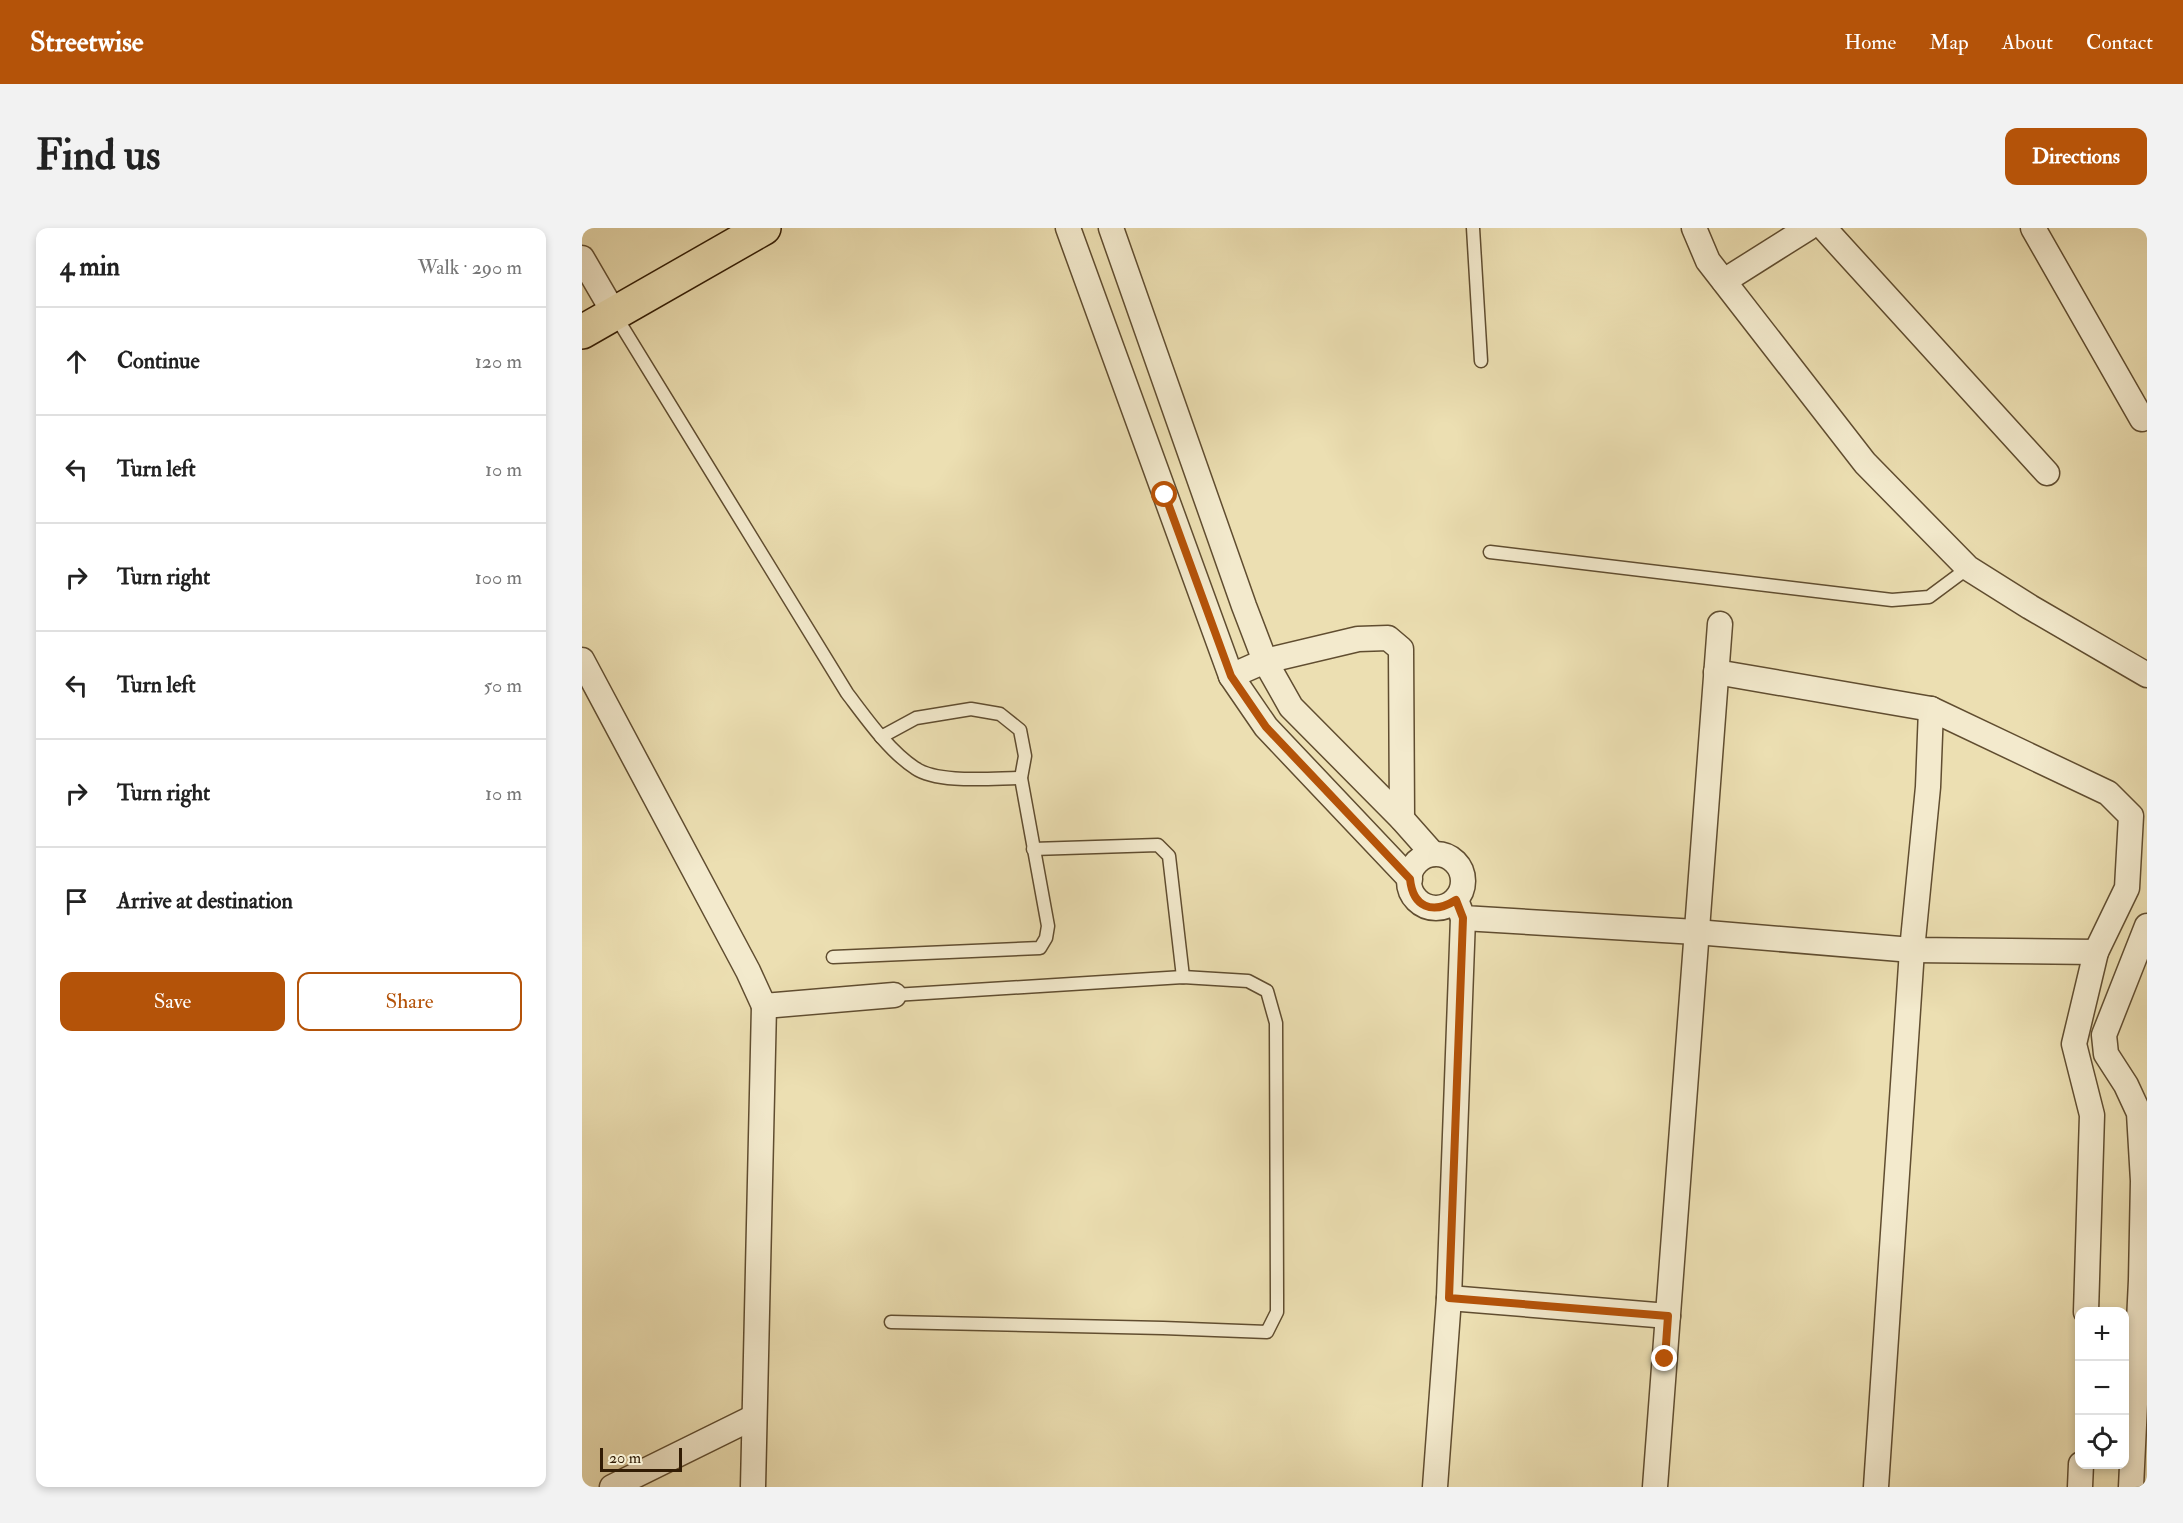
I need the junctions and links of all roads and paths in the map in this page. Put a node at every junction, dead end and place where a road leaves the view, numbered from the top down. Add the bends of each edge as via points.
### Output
1 (764, 228) edge
2 (1068, 228) edge
3 (1111, 228) edge
4 (1473, 228) edge
5 (1694, 228) edge
6 (1808, 228) edge
7 (1824, 228) edge
8 (2033, 228) edge
9 (582, 258) edge
10 (1724, 281) junction
11 (614, 313) junction
12 (582, 332) edge
13 (1481, 360) dead end
14 (2142, 418) dead end
15 (2047, 473) dead end
16 (1490, 552) dead end
17 (1968, 568) junction
18 (1720, 624) dead end
19 (582, 660) edge
20 (1265, 661) junction
21 (1716, 672) junction
22 (2147, 675) edge
23 (1231, 676) junction
24 (1931, 709) junction
25 (881, 736) junction
26 (1021, 778) junction
27 (1402, 819) junction
28 (1034, 849) junction
29 (1433, 854) junction
30 (1410, 879) junction
31 (1459, 909) junction
32 (2147, 926) edge
33 (1695, 932) junction
34 (1911, 950) junction
35 (2096, 952) junction
36 (833, 957) dead end
37 (1183, 977) junction
38 (894, 995) joint
39 (764, 1006) junction
40 (1449, 1298) junction
41 (2086, 1307) edge
42 (1668, 1316) junction
43 (891, 1322) dead end
44 (754, 1417) junction
45 (2081, 1469) edge
46 (612, 1487) edge
47 (753, 1487) edge
48 (1435, 1487) edge
49 (1655, 1487) edge
50 (1876, 1487) edge
51 (2080, 1487) edge
52 (2131, 1487) edge

1 - 11 main road
2 - 23 street
3 - 20 street
4 - 13 lane
5 - 10 street via 1708,261
6 - 10 street
7 - 15 street
8 - 14 street
9 - 11 street
10 - 17 street via 1865,463
11 - 12 main road
11 - 25 lane via 847,693
16 - 17 lane via 1892,600 1929,597
17 - 22 street
18 - 21 street
19 - 39 street
20 - 23 street
20 - 27 street via 1291,707
20 - 27 street via 1358,639 1388,638 1401,649
21 - 24 street
21 - 33 street
23 - 30 street via 1266,727
24 - 34 street via 1928,787
24 - 35 street via 2108,793 2131,816 2127,888
25 - 26 lane via 916,769 939,777
25 - 26 lane via 916,718 942,712 971,709 1000,714 1020,730 1025,756
26 - 28 lane
27 - 29 street
28 - 36 lane via 1048,926 1040,948
28 - 37 lane via 1158,845 1169,856
29 - 30 street via 1422,858
29 - 31 street via 1449,857 1461,869
30 - 31 street via 1411,892 1419,903 1431,908
31 - 33 street
31 - 40 street
32 - 52 street via 2104,1035 2106,1054 2139,1113 2143,1181 2141,1280
33 - 34 street
33 - 42 street
34 - 35 street
34 - 50 street
35 - 41 street via 2074,1044 2092,1115
37 - 38 lane
37 - 43 lane via 1248,981 1267,991 1276,1023 1277,1312 1267,1332
38 - 39 street
39 - 44 street
40 - 42 street
40 - 48 street
42 - 49 street
44 - 46 street
44 - 47 street
45 - 51 street

